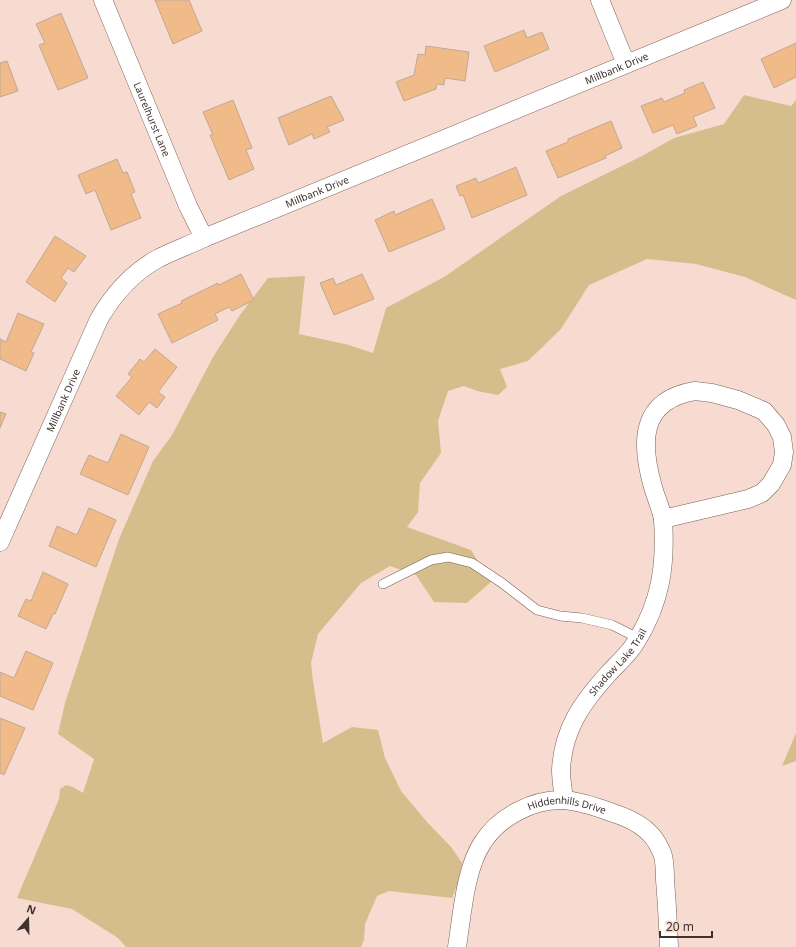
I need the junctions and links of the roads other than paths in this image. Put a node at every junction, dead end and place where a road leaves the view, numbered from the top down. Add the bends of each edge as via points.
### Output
1 (103, 0) edge
2 (600, 0) edge
3 (782, 0) edge
4 (626, 64) junction
5 (204, 238) junction
6 (663, 519) junction
7 (0, 542) edge
8 (383, 584) dead end
9 (638, 638) junction
10 (564, 800) junction
11 (457, 947) edge
12 (669, 947) edge

1 - 5 street, Laurelhurst Lane via 188,206
2 - 4 street
3 - 4 street, Millbank Drive
4 - 5 street, Millbank Drive
5 - 7 street, Millbank Drive via 158,258 140,270 107,305
6 - 6 street, Shadow Lake Trail via 649,467 645,433 656,410 670,398 695,390 738,400 764,411 782,437 784,452 780,471 771,484 762,493 748,499
6 - 9 street, Shadow Lake Trail via 663,568 656,599
8 - 9 lane via 431,560 448,557 472,564 537,610 612,625
9 - 10 street, Shadow Lake Trail via 622,660 588,696 574,719 563,751 561,771
10 - 11 street, Hiddenhills Drive via 530,806 514,814 483,841 469,872
10 - 12 street, Hiddenhills Drive via 594,806 636,822 656,842 663,857

